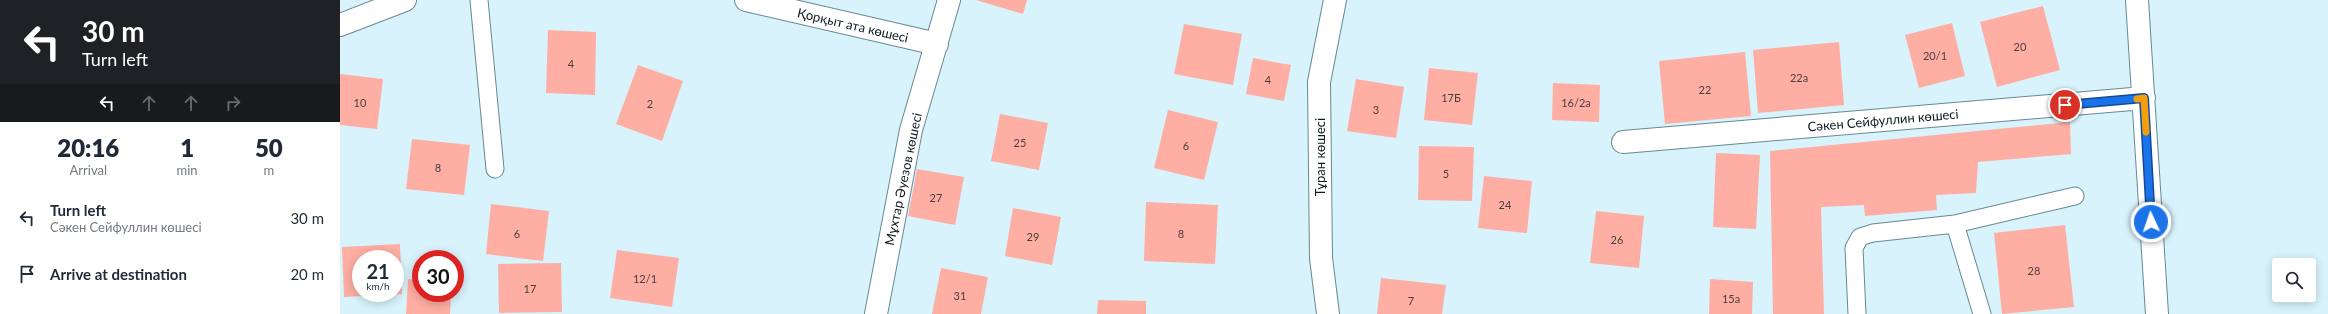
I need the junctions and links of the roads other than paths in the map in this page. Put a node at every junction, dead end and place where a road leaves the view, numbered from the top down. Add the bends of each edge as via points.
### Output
1 (405, 0) edge
2 (479, 0) edge
3 (746, 0) edge
4 (949, 0) edge
5 (1335, 0) edge
6 (2137, 0) edge
7 (340, 25) edge
8 (937, 44) junction
9 (2144, 98) junction
10 (1623, 142) dead end
11 (495, 169) dead end
12 (2075, 196) dead end
13 (1955, 224) junction
14 (876, 314) edge
15 (1328, 314) edge
16 (1857, 314) edge
17 (1982, 314) edge
18 (2157, 314) edge

1 - 7 street
2 - 11 lane
3 - 8 street, Қорқыт ата көшесі
4 - 8 street, Мұхтар Әуезов көшесі
5 - 15 street, Тұран көшесі via 1319,82 1321,258
6 - 9 street
8 - 14 street, Мұхтар Әуезов көшесі via 911,130
9 - 10 street, Сәкен Сейфуллин көшесі
9 - 18 street
12 - 13 lane
13 - 16 lane via 1873,233 1860,237 1854,248
13 - 17 lane

